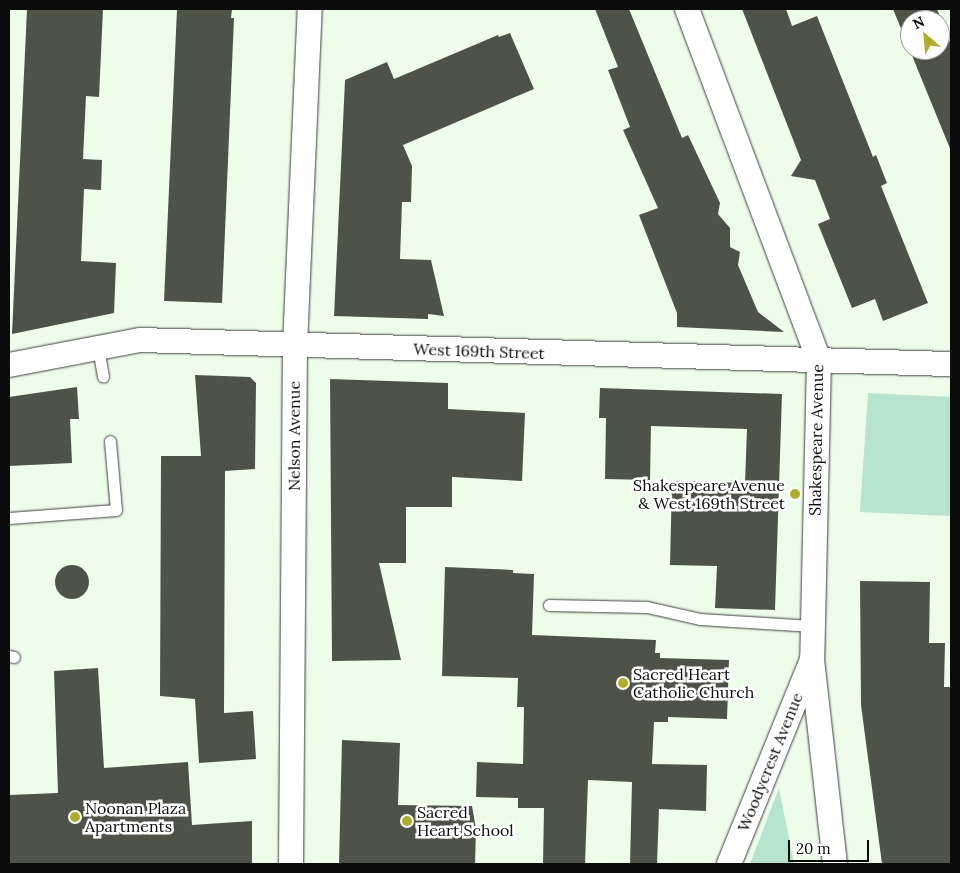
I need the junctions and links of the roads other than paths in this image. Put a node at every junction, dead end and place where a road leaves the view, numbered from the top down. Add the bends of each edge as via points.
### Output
1 (310, 9) edge
2 (687, 9) edge
3 (295, 346) junction
4 (98, 348) junction
5 (819, 360) junction
6 (951, 364) edge
7 (9, 365) edge
8 (103, 376) dead end
9 (110, 441) dead end
10 (9, 518) edge
11 (549, 605) dead end
12 (812, 626) junction
13 (812, 659) junction
14 (291, 864) edge
15 (729, 864) edge
16 (835, 864) edge

1 - 3 street, Nelson Avenue
2 - 5 street, Shakespeare Avenue
3 - 4 street, West 169th Street via 140,340
3 - 5 street, West 169th Street
3 - 14 street, Nelson Avenue
4 - 7 street, West 169th Street
4 - 8 lane
5 - 6 street, West 169th Street
5 - 12 street, Shakespeare Avenue
9 - 10 lane via 116,510
11 - 12 lane via 647,607 700,620
12 - 13 street, Shakespeare Avenue
13 - 15 street, Woodycrest Avenue
13 - 16 street, Shakespeare Avenue

